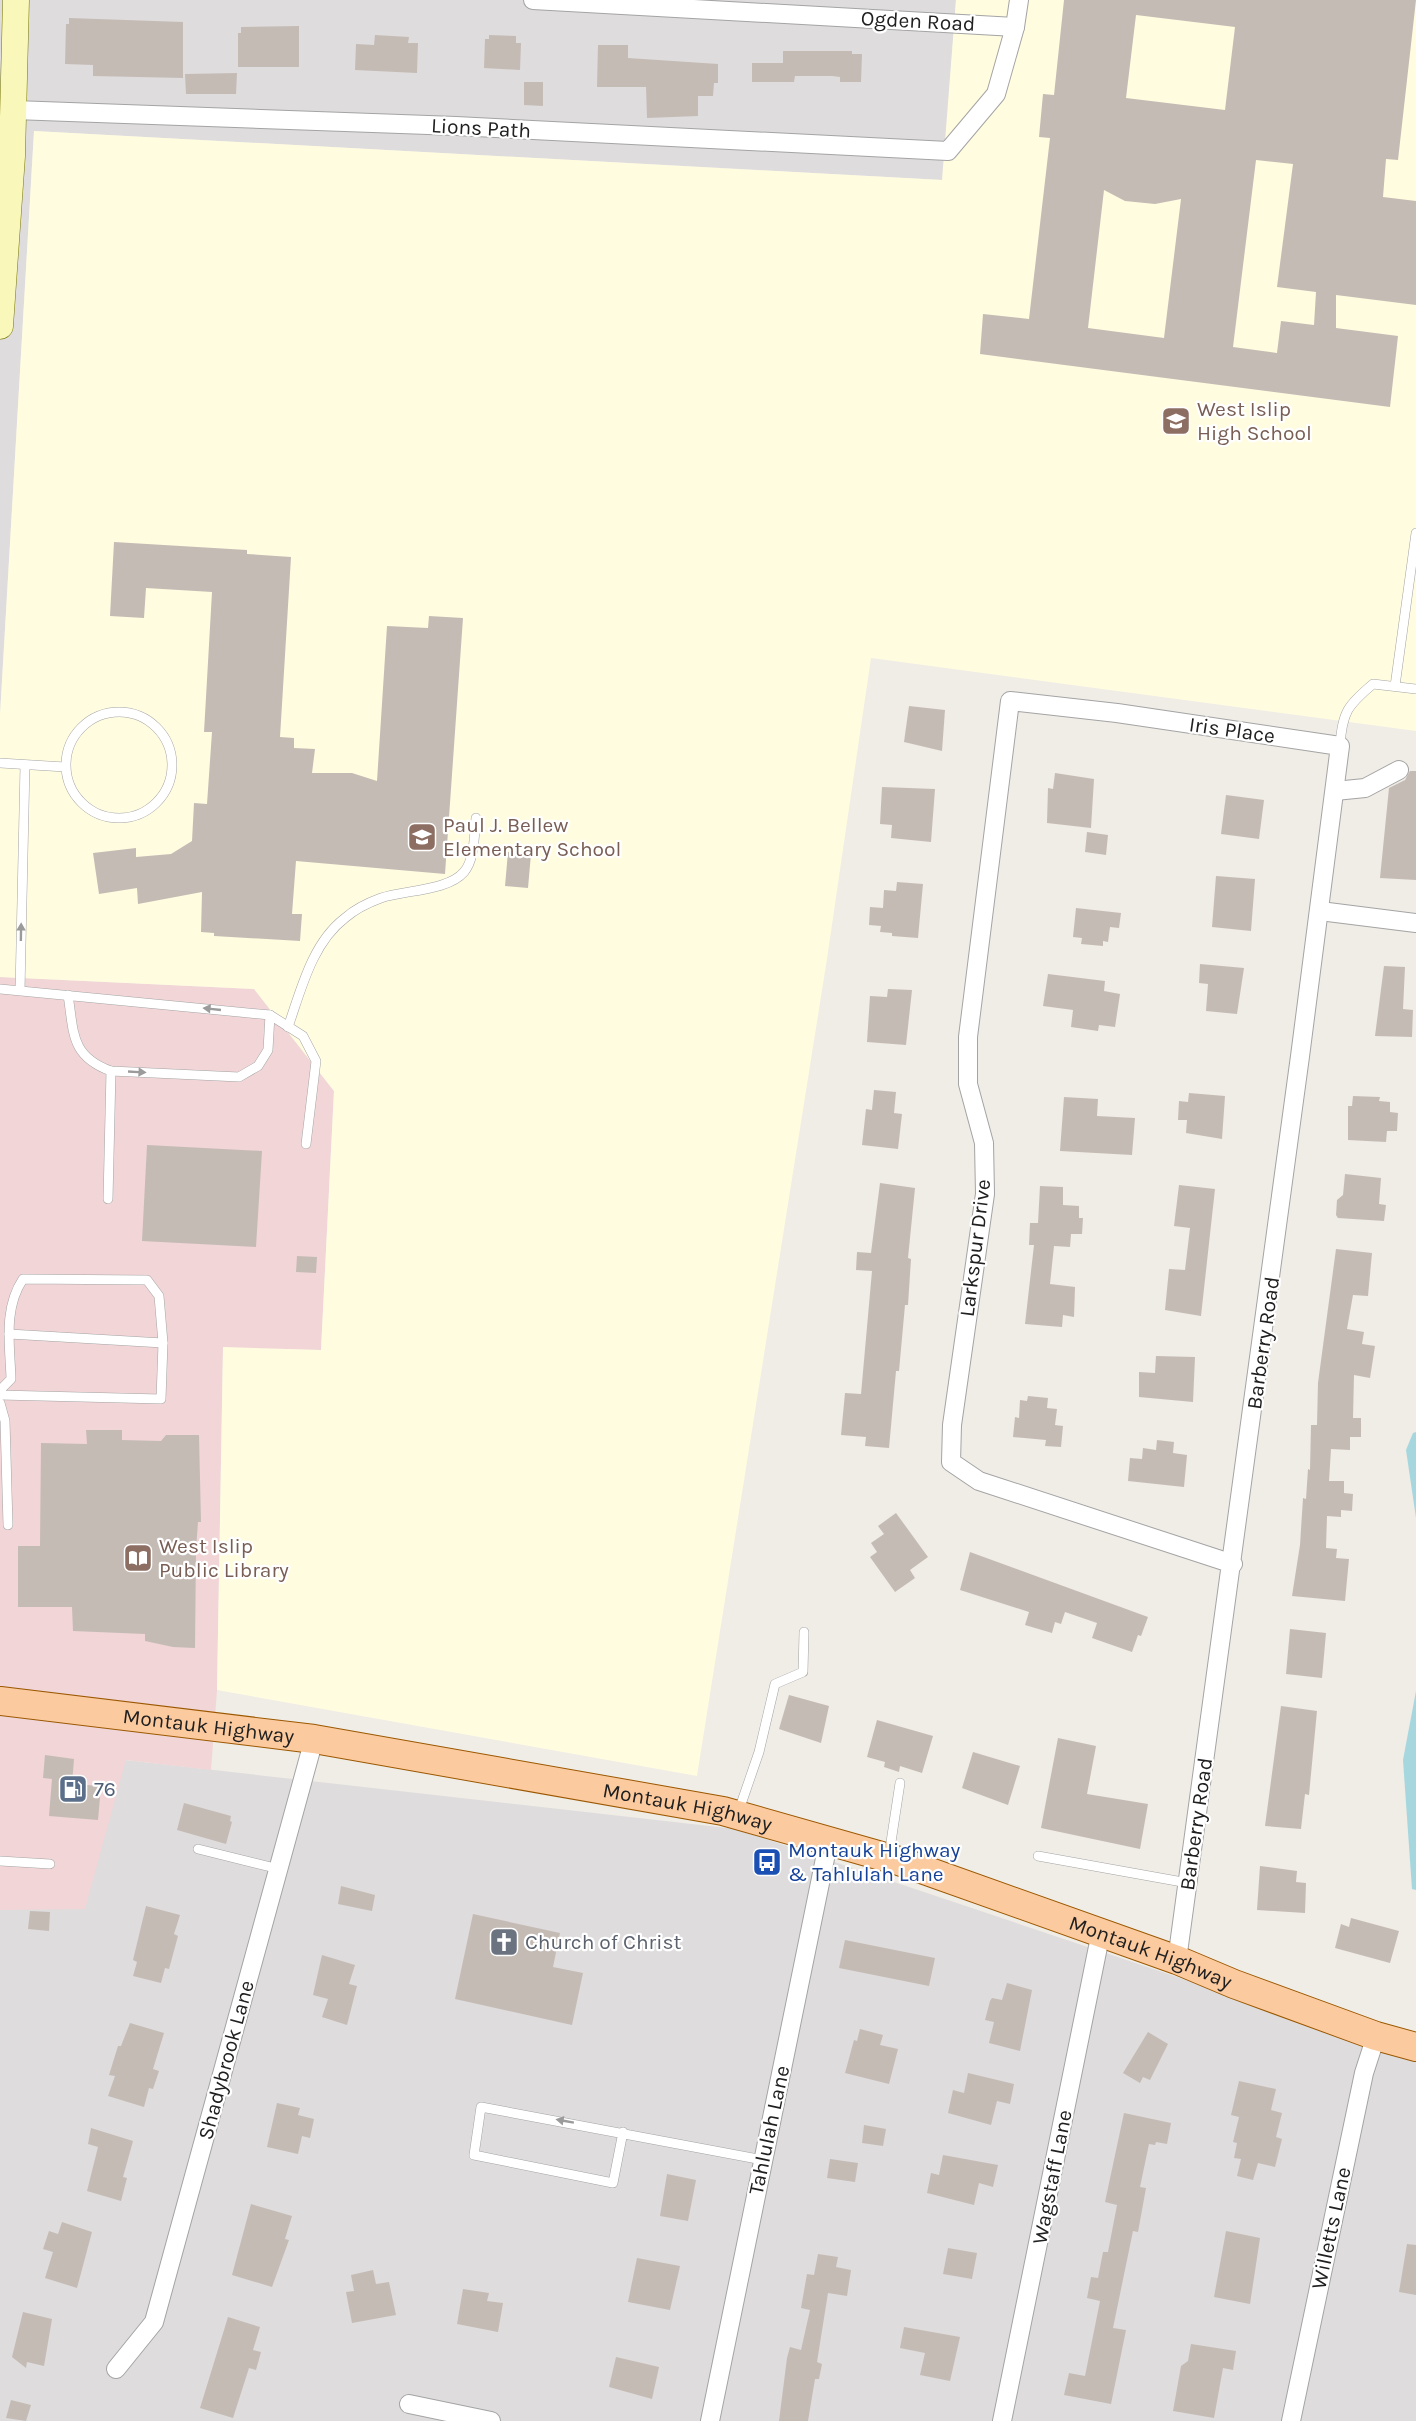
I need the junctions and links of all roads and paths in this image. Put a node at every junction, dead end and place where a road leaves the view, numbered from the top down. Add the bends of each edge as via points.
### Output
1 (16, 0) edge
2 (533, 0) edge
3 (1019, 0) edge
4 (1015, 27) junction
5 (14, 110) junction
6 (4, 220) edge
7 (0, 326) edge
8 (1416, 533) edge
9 (1395, 686) junction
10 (1416, 689) edge
11 (1010, 701) joint
12 (1340, 746) junction
13 (0, 764) edge
14 (25, 765) junction
15 (65, 767) junction
16 (1399, 770) dead end
17 (1335, 791) junction
18 (476, 819) dead end
19 (1320, 911) junction
20 (1416, 923) edge
21 (0, 989) edge
22 (20, 990) junction
23 (68, 995) junction
24 (270, 1014) junction
25 (288, 1027) junction
26 (111, 1071) junction
27 (306, 1144) dead end
28 (108, 1200) dead end
29 (9, 1334) junction
30 (163, 1343) junction
31 (0, 1390) edge
32 (0, 1395) edge
33 (0, 1403) edge
34 (8, 1525) dead end
35 (1233, 1564) junction
36 (804, 1632) dead end
37 (0, 1701) edge
38 (315, 1739) junction
39 (900, 1783) dead end
40 (737, 1815) junction
41 (829, 1839) junction
42 (198, 1849) dead end
43 (1038, 1856) dead end
44 (889, 1858) junction
45 (0, 1861) edge
46 (50, 1864) dead end
47 (279, 1869) junction
48 (1188, 1883) junction
49 (1101, 1932) junction
50 (1177, 1960) junction
51 (1376, 2036) junction
52 (1416, 2047) edge
53 (623, 2132) junction
54 (763, 2160) junction
55 (116, 2369) dead end
56 (409, 2404) dead end
57 (491, 2421) edge
58 (710, 2421) edge
59 (1002, 2421) edge
60 (1291, 2421) edge

1 - 5 main road
2 - 4 street, Ogden Road
3 - 4 street
4 - 5 street, Lions Path via 996,94 948,151 456,126
5 - 6 main road
6 - 7 main road
8 - 9 lane
9 - 10 lane
9 - 12 lane via 1373,684 1348,705
11 - 12 street, Iris Place
11 - 35 street, Larkspur Drive via 968,1037 968,1084 984,1143 985,1194 951,1425 951,1462 979,1480
12 - 17 street
13 - 14 lane
14 - 15 lane
22 -> 14 lane
15 - 15 lane via 77,798 105,816 122,818 153,806 164,793 172,761 157,728 142,717 116,712 90,720 76,733
16 - 17 street via 1365,788
17 - 19 street, Barberry Road
18 - 25 lane via 472,857 464,872 450,882 381,898 346,917 329,933 307,974
19 - 20 street
19 - 35 street, Barberry Road
21 - 22 lane
22 - 23 lane
24 -> 23 lane
23 - 26 lane via 77,1048 97,1066
24 - 25 lane
26 -> 24 lane via 239,1077 258,1066 268,1050
25 - 27 lane via 303,1036 316,1061
26 - 28 lane
29 - 30 lane
29 - 30 lane via 14,1293 23,1279 147,1280 159,1296
29 - 31 lane via 11,1379
30 - 32 lane via 161,1399
33 - 34 lane via 5,1421
35 - 48 street, Barberry Road
36 - 40 lane via 803,1672 775,1684 759,1752
37 - 38 main road, Montauk Highway
38 - 40 main road, Montauk Highway
38 - 47 street, Shadybrook Lane
39 - 44 lane
40 - 41 main road, Montauk Highway
41 - 44 main road, Montauk Highway
41 - 54 street, Tahlulah Lane
42 - 47 lane
43 - 48 lane
44 - 49 main road, Montauk Highway
45 - 46 lane
47 - 55 street, Shadybrook Lane via 154,2322
48 - 50 street, Barberry Road
49 - 50 main road, Montauk Highway
49 - 59 street, Wagstaff Lane
50 - 51 main road, Montauk Highway
51 - 52 main road, Montauk Highway
51 - 60 street, Willetts Lane via 1364,2073
53 -> 53 lane via 481,2107 474,2155 613,2183
53 - 54 lane
54 - 58 street, Tahlulah Lane
56 - 57 street

